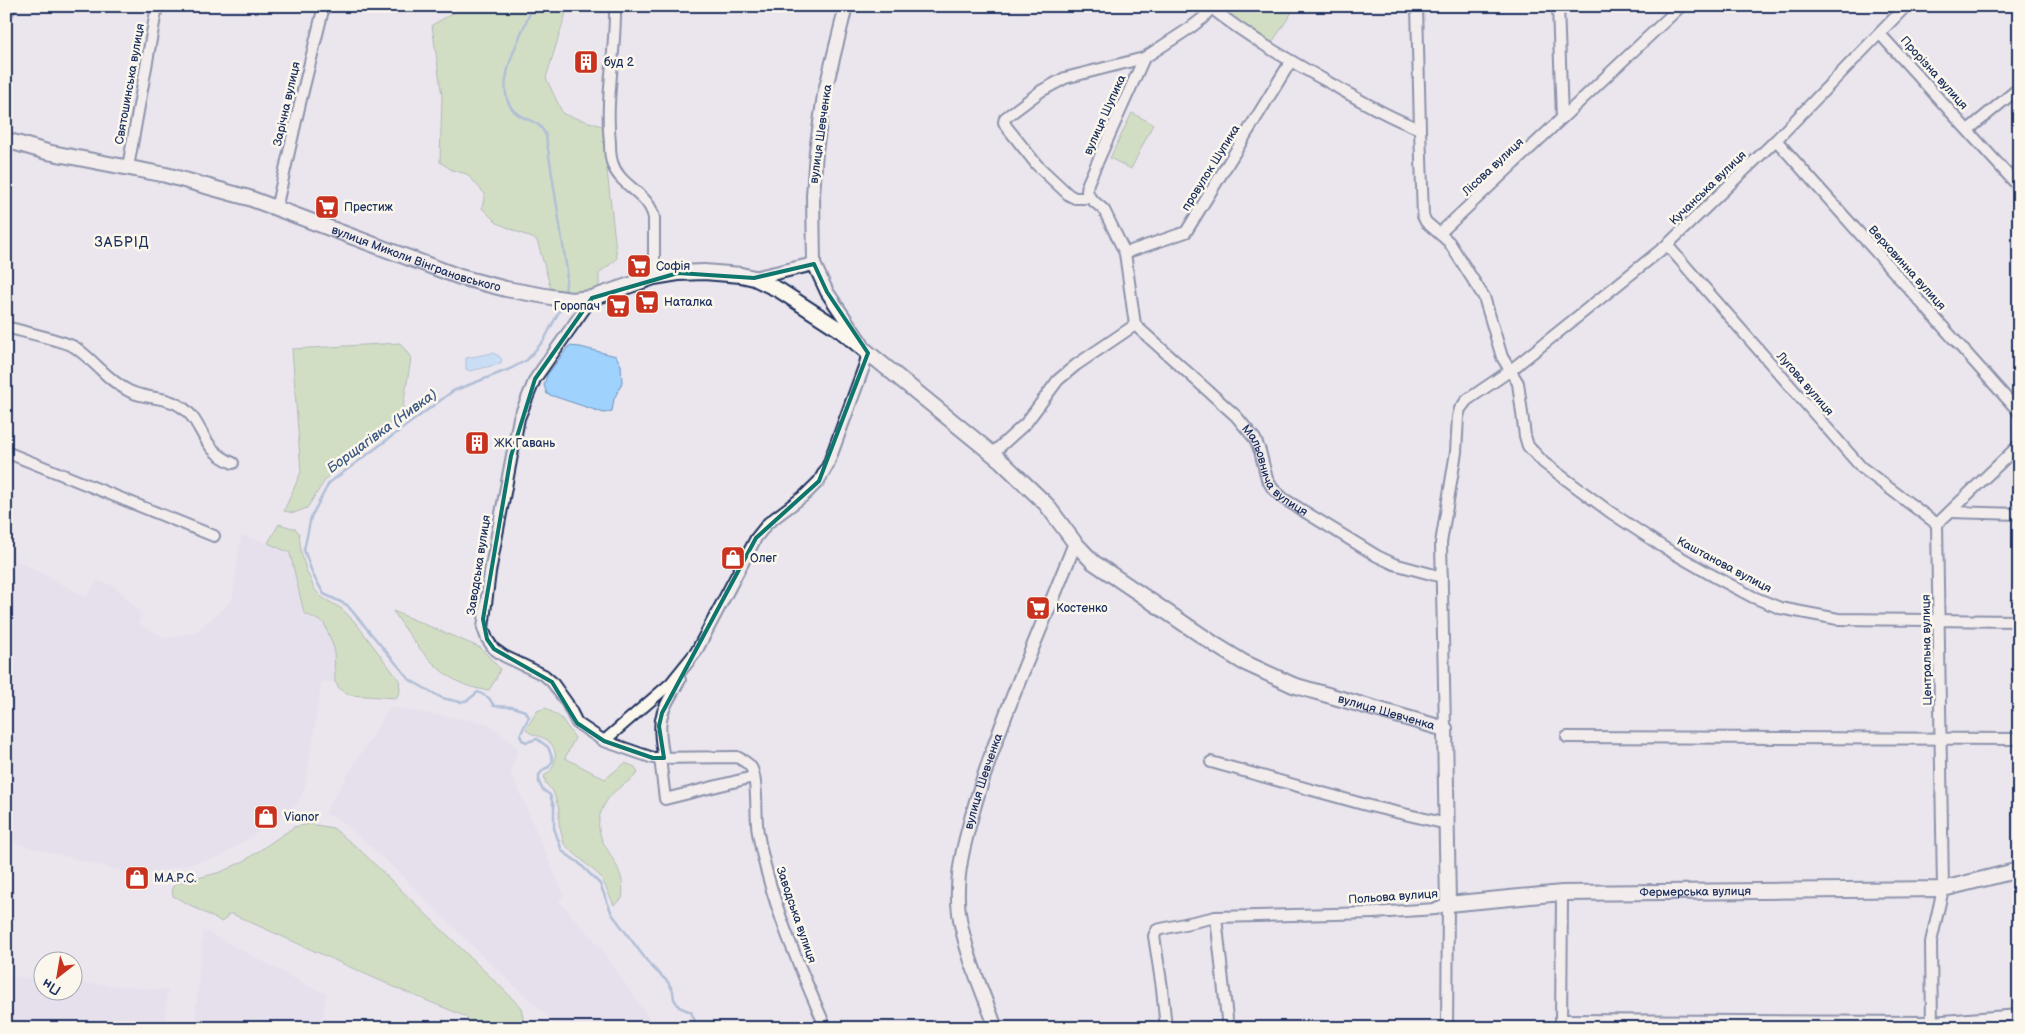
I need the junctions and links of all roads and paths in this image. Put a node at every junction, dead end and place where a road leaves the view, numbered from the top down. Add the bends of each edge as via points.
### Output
1 (11, 6) edge
2 (157, 6) edge
3 (324, 6) edge
4 (615, 6) edge
5 (846, 6) edge
6 (1417, 6) edge
7 (1558, 6) edge
8 (1681, 6) edge
9 (1906, 6) edge
10 (1210, 7) edge
11 (6, 15) edge
12 (1880, 34) junction
13 (1144, 58) junction
14 (1291, 61) junction
15 (2019, 88) edge
16 (1562, 118) junction
17 (1420, 129) junction
18 (1968, 130) junction
19 (6, 140) edge
20 (1776, 140) junction
21 (128, 167) junction
22 (2019, 187) edge
23 (1090, 198) junction
24 (276, 209) junction
25 (1440, 234) junction
26 (1667, 245) junction
27 (1125, 253) junction
28 (814, 264) junction
29 (654, 277) junction
30 (754, 278) junction
31 (592, 298) junction
32 (1134, 325) junction
33 (6, 327) edge
34 (868, 353) junction
35 (1511, 370) junction
36 (2019, 412) edge
37 (2019, 445) edge
38 (6, 452) edge
39 (992, 453) junction
40 (233, 463) dead end
41 (1950, 512) junction
42 (2019, 514) edge
43 (1937, 524) junction
44 (214, 536) dead end
45 (1075, 543) junction
46 (1442, 576) junction
47 (1939, 620) junction
48 (2019, 621) edge
49 (696, 652) junction
50 (1445, 729) junction
51 (1567, 737) dead end
52 (1942, 738) junction
53 (2019, 740) edge
54 (604, 742) junction
55 (662, 758) junction
56 (1211, 762) dead end
57 (754, 777) junction
58 (1447, 824) junction
59 (2019, 870) edge
60 (1943, 889) junction
61 (1562, 893) junction
62 (1448, 904) junction
63 (1216, 917) junction
64 (2019, 1016) edge
65 (1561, 1024) edge
66 (1932, 1025) edge
67 (826, 1028) edge
68 (996, 1028) edge
69 (1166, 1028) edge
70 (1228, 1028) edge
71 (1447, 1028) edge

1 - 11 street
2 - 21 street, Святошинська вулиця
3 - 24 street, Зарічна вулиця
4 - 29 street via 616,27 608,98 611,161 621,180 642,196 652,209
5 - 28 street, вулиця Шевченка via 824,95 816,150
6 - 17 street
7 - 16 street
8 - 16 street, Лісова вулиця
9 - 12 street, Кучанська вулиця
10 - 13 street via 1203,18
10 - 14 street
12 - 18 street, Прорізна вулиця
12 - 20 street, Кучанська вулиця
13 - 23 street, вулиця Шупика via 1088,183
13 - 23 street via 1053,83 1005,118 1006,126 1037,165 1069,195
14 - 17 street via 1382,113
14 - 27 street, провулок Шупика via 1186,232
15 - 18 street
16 - 25 street, Лісова вулиця
17 - 25 street, Каштанова вулиця via 1423,216
18 - 22 street, Прорізна вулиця
19 - 21 main road, вулиця Миколи Вінграновського via 47,152
20 - 26 street, Кучанська вулиця
20 - 36 street, Верховинна вулиця
21 - 24 main road, вулиця Миколи Вінграновського via 220,189
23 - 27 street via 1104,210
24 - 31 main road, вулиця Миколи Вінграновського via 460,277 551,297
25 - 35 street, Каштанова вулиця via 1459,256 1484,296 1502,357
26 - 35 street, Кучанська вулиця
26 - 43 street, Лугова вулиця via 1861,467
27 - 32 street
28 - 30 street, вулиця Шевченка
28 - 34 street, вулиця Шевченка via 826,292
29 - 30 main road, вулиця Шевченка via 704,272
29 - 31 main road, вулиця Миколи Вінграновського
30 - 34 main road, вулиця Шевченка via 839,329
31 - 54 street, Заводська вулиця via 535,379 519,418 490,572 483,628 494,649 552,682 577,723
32 - 39 street via 1058,380 1026,423
32 - 46 street, Мальовнича вулиця via 1236,416 1255,439 1267,479 1284,500 1394,564
33 - 40 street via 75,346 110,380 130,392 179,405 189,413 208,445 220,458
34 - 39 main road, вулиця Шевченка
34 - 49 street via 819,481 768,523 756,538
35 - 46 street, вулиця Шевченка via 1467,400 1460,409 1442,528
35 - 47 street, Каштанова вулиця via 1518,383 1525,436 1534,454 1610,512 1663,547 1780,608 1838,619
37 - 41 street
38 - 44 street
39 - 45 main road, вулиця Шевченка via 1046,504
41 - 42 street
41 - 43 street
43 - 47 street, Центральна вулиця
45 - 50 main road, вулиця Шевченка via 1105,572 1242,662 1293,684
45 - 68 street, вулиця Шевченка via 997,735 960,866 959,911 963,935
46 - 50 street, вулиця Шевченка
47 - 48 street, Каштанова вулиця
47 - 52 street, Центральна вулиця
49 - 54 street via 671,683
49 - 55 street via 662,713 659,726
50 - 58 main road
51 - 52 street
52 - 53 street
52 - 60 street, Центральна вулиця
54 - 55 street, Заводська вулиця
55 - 57 street, Заводська вулиця via 737,757 748,763
55 - 57 street via 665,799
56 - 58 street
57 - 67 street, Заводська вулиця via 758,832 768,880
58 - 62 main road
59 - 60 main road, Фермерська вулиця
60 - 61 main road, Фермерська вулиця
60 - 66 street, Центральна вулиця via 1931,942
61 - 62 main road, Фермерська вулиця
61 - 65 street
62 - 63 street, Польова вулиця via 1436,909 1373,913
62 - 71 street, Польова вулиця
63 - 69 street, Польова вулиця via 1157,930 1154,936
63 - 70 street
64 - 66 street
65 - 66 street

